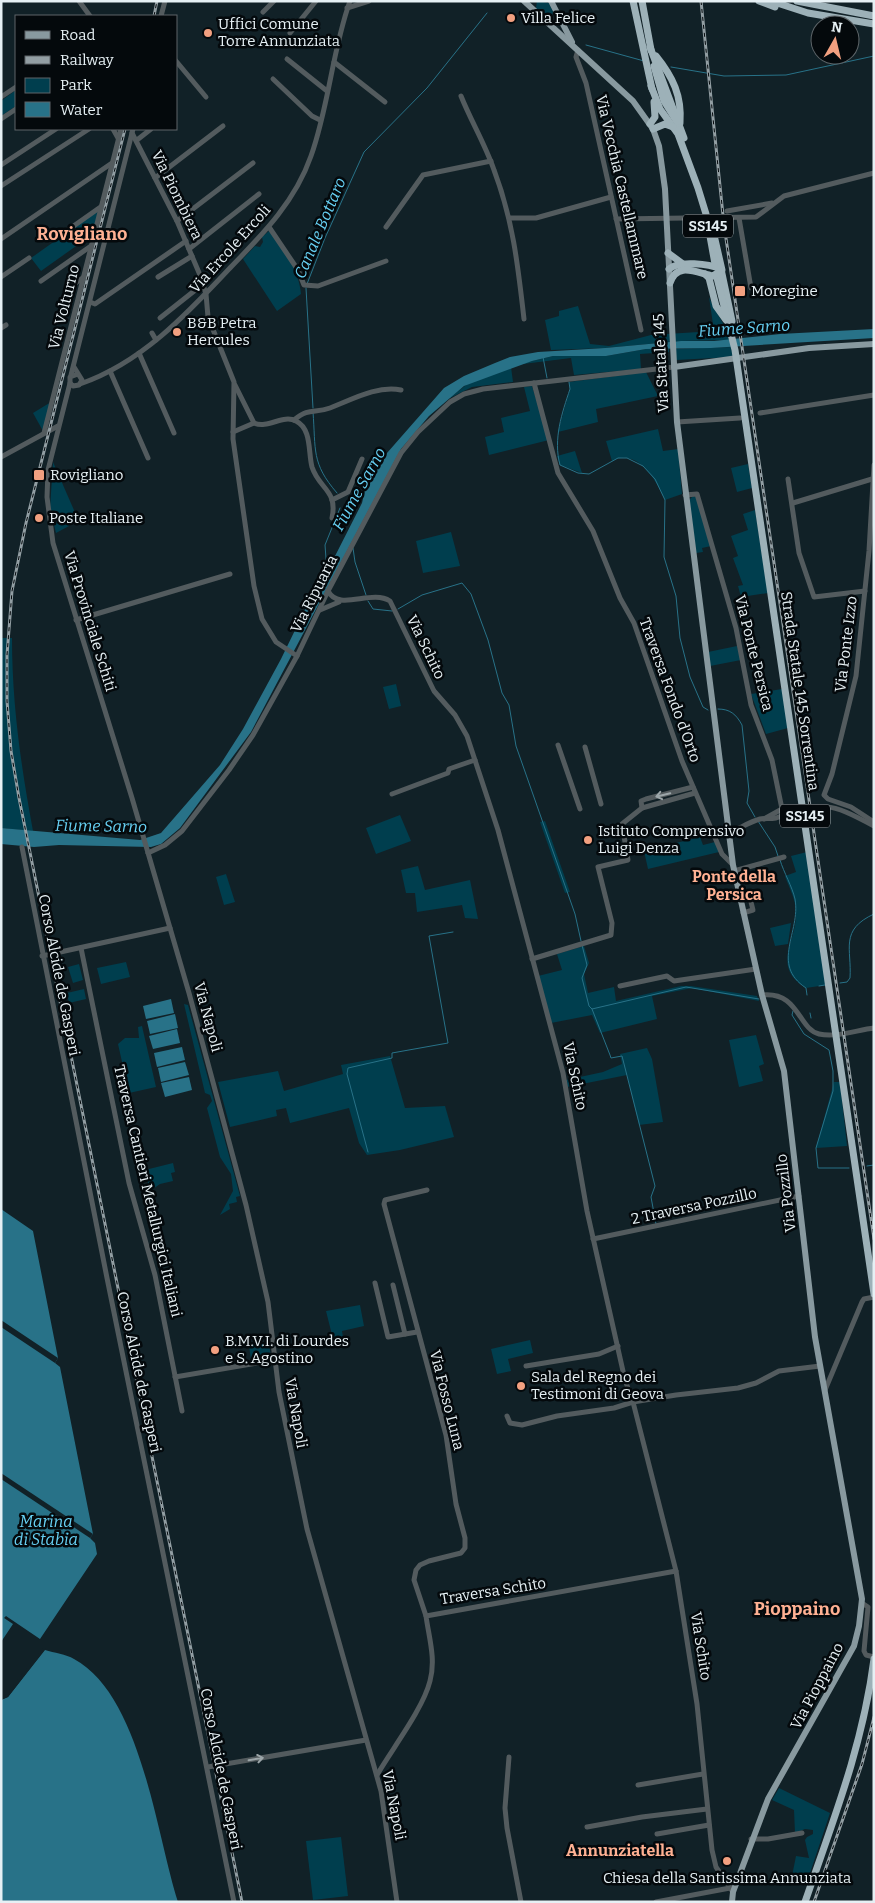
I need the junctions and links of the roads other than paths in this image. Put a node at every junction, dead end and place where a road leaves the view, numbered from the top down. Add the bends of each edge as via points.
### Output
1 (79, 1) edge
2 (165, 1) edge
3 (274, 1) edge
4 (316, 1) edge
5 (350, 1) edge
6 (370, 1) edge
7 (524, 1) edge
8 (534, 1) edge
9 (551, 1) edge
10 (634, 1) edge
11 (641, 1) edge
12 (647, 1) edge
13 (759, 1) edge
14 (771, 1) edge
15 (796, 1) edge
16 (347, 8) junction
17 (556, 9) junction
18 (533, 10) junction
19 (263, 12) dead end
20 (808, 13) junction
21 (89, 15) edge
22 (161, 15) edge
23 (874, 16) edge
24 (543, 19) junction
25 (874, 24) edge
26 (290, 32) dead end
27 (647, 34) junction
28 (576, 49) junction
29 (647, 49) junction
30 (287, 59) dead end
31 (334, 62) junction
32 (178, 63) edge
33 (273, 79) dead end
34 (651, 86) junction
35 (15, 88) edge
36 (327, 91) junction
37 (461, 96) dead end
38 (1, 97) edge
39 (206, 98) dead end
40 (385, 102) dead end
41 (15, 110) edge
42 (1, 119) edge
43 (320, 120) junction
44 (223, 126) dead end
45 (651, 126) junction
46 (677, 127) junction
47 (54, 130) edge
48 (87, 130) edge
49 (114, 130) edge
50 (121, 130) edge
51 (150, 130) edge
52 (132, 131) edge
53 (119, 139) junction
54 (136, 140) junction
55 (490, 160) junction
56 (113, 163) junction
57 (253, 163) dead end
58 (1, 164) edge
59 (874, 174) edge
60 (155, 178) junction
61 (1, 186) edge
62 (259, 194) dead end
63 (611, 197) junction
64 (703, 204) junction
65 (772, 204) junction
66 (102, 206) junction
67 (727, 211) dead end
68 (666, 217) junction
69 (510, 218) junction
70 (740, 218) junction
71 (616, 219) junction
72 (177, 221) junction
73 (269, 227) junction
74 (386, 227) dead end
75 (58, 237) dead end
76 (1, 239) edge
77 (186, 241) junction
78 (92, 246) junction
79 (189, 249) junction
80 (668, 253) junction
81 (192, 256) junction
82 (28, 258) dead end
83 (386, 261) dead end
84 (686, 264) junction
85 (715, 264) dead end
86 (669, 269) junction
87 (722, 270) junction
88 (679, 271) junction
89 (705, 274) junction
90 (1, 277) edge
91 (84, 277) junction
92 (158, 277) dead end
93 (717, 278) dead end
94 (40, 281) dead end
95 (670, 282) junction
96 (203, 284) junction
97 (70, 287) dead end
98 (751, 288) dead end
99 (206, 294) junction
100 (90, 302) junction
101 (160, 318) dead end
102 (524, 319) dead end
103 (641, 330) dead end
104 (152, 333) dead end
105 (733, 334) junction
106 (156, 340) junction
107 (874, 344) edge
108 (139, 353) junction
109 (74, 367) junction
110 (674, 367) junction
111 (110, 371) junction
112 (71, 375) junction
113 (79, 376) junction
114 (90, 381) junction
115 (234, 382) junction
116 (534, 383) junction
117 (75, 385) junction
118 (401, 390) dead end
119 (874, 395) edge
120 (760, 413) dead end
121 (740, 418) dead end
122 (294, 420) junction
123 (676, 422) junction
124 (254, 423) junction
125 (58, 426) junction
126 (174, 432) dead end
127 (233, 432) junction
128 (44, 433) junction
129 (1, 457) edge
130 (148, 458) dead end
131 (362, 459) dead end
132 (874, 465) edge
133 (788, 479) dead end
134 (872, 479) junction
135 (685, 495) junction
136 (332, 500) junction
137 (793, 503) junction
138 (332, 518) dead end
139 (230, 574) dead end
140 (328, 591) junction
141 (865, 591) junction
142 (342, 601) junction
143 (318, 611) junction
144 (76, 620) junction
145 (297, 656) junction
146 (558, 745) dead end
147 (585, 747) dead end
148 (475, 760) junction
149 (694, 790) junction
150 (392, 794) dead end
151 (601, 804) dead end
152 (580, 809) dead end
153 (759, 820) junction
154 (874, 822) edge
155 (874, 826) edge
156 (728, 833) junction
157 (22, 847) dead end
158 (148, 853) junction
159 (784, 857) dead end
160 (733, 868) junction
161 (751, 902) dead end
162 (742, 913) junction
163 (170, 928) junction
164 (80, 948) junction
165 (42, 956) junction
166 (532, 959) junction
167 (756, 969) junction
168 (620, 986) dead end
169 (762, 995) junction
170 (874, 1028) edge
171 (427, 1190) dead end
172 (799, 1196) junction
173 (593, 1239) junction
174 (375, 1283) dead end
175 (873, 1284) edge
176 (392, 1285) dead end
177 (872, 1296) edge
178 (416, 1332) junction
179 (405, 1334) junction
180 (618, 1346) junction
181 (274, 1360) junction
182 (526, 1366) dead end
183 (820, 1366) junction
184 (175, 1377) junction
185 (825, 1390) junction
186 (633, 1402) junction
187 (182, 1411) dead end
188 (506, 1416) dead end
189 (676, 1572) junction
190 (862, 1603) junction
191 (426, 1616) junction
192 (872, 1657) edge
193 (366, 1740) junction
194 (509, 1757) dead end
195 (208, 1767) junction
196 (703, 1774) junction
197 (377, 1775) junction
198 (638, 1785) dead end
199 (707, 1809) junction
200 (709, 1825) junction
201 (587, 1827) dead end
202 (802, 1833) dead end
203 (657, 1834) dead end
204 (751, 1839) junction
205 (732, 1890) junction
206 (234, 1902) edge
207 (397, 1902) edge
208 (522, 1902) edge
209 (656, 1902) edge
210 (732, 1902) edge
211 (805, 1902) edge

1 - 21 street
2 - 22 street
3 - 19 street
4 - 26 street
5 - 16 street, Via Ercole Ercoli
6 - 16 street
7 - 18 main road, Via Statale 145
8 - 18 main road
9 - 17 main road
10 - 29 highway
11 - 27 highway
11 - 29 highway
12 - 27 highway
13 - 20 highway
14 - 20 highway
15 - 23 highway
16 - 31 street, Via Ercole Ercoli
17 - 24 main road via 553,17
17 - 28 main road
18 - 24 main road, Via Statale 145
20 - 25 highway
24 - 28 main road, Via Statale 145
27 - 29 highway
28 - 45 main road, Via Statale 145 via 633,101
28 - 63 street, Via Vecchia Castellammare
29 - 34 highway
29 - 46 highway via 662,105
29 - 46 highway via 669,75 678,106
30 - 36 street
31 - 36 street, Via Ercole Ercoli
31 - 40 street
32 - 39 street
33 - 43 street
34 - 45 highway via 655,114
34 - 46 highway, SS145 via 660,110
35 - 38 street
36 - 43 street, Via Ercole Ercoli
37 - 55 street
41 - 42 street
43 - 73 street, Via Ercole Ercoli via 304,175
44 - 60 street
45 - 46 highway via 665,124
45 - 68 main road, Via Statale 145 via 662,161
46 - 64 highway, SS145
47 - 58 street
48 - 61 street
49 - 53 street
50 - 53 street, Via Volturno
51 - 54 street
52 - 54 street, Via Piombiera
52 - 100 street
53 - 56 street, Via Volturno
54 - 60 street, Via Piombiera
55 - 69 street
55 - 74 street via 422,175
56 - 66 street, Via Volturno
56 - 76 street
57 - 72 street
59 - 65 street via 792,194
60 - 72 street, Via Piombiera
62 - 79 street
63 - 69 street via 536,218
63 - 71 street, Via Vecchia Castellammare
64 - 85 highway, SS145
64 - 87 highway via 710,219
65 - 67 street
65 - 70 street via 759,216
66 - 75 street
66 - 78 street, Via Volturno
68 - 70 street
68 - 71 street
68 - 80 main road, Via Statale 145
69 - 102 street
70 - 98 street
71 - 103 street, Via Vecchia Castellammare
72 - 77 street, Via Piombiera
73 - 83 street via 298,270 304,285 318,286
73 - 99 street, Via Ercole Ercoli
77 - 79 street, Via Piombiera
77 - 100 street via 95,304
78 - 91 street, Via Volturno
78 - 94 street
79 - 81 street, Via Piombiera
80 - 84 highway
80 - 86 main road, Via Statale 145
81 - 92 street
81 - 96 street, Via Piombiera
82 - 90 street
84 - 86 highway
84 - 87 highway
86 - 88 highway
86 - 95 main road, Via Statale 145
87 - 89 highway via 715,276
87 - 105 highway
88 - 89 highway via 695,270
88 - 95 highway
89 - 105 highway via 716,306
91 - 97 street
91 - 128 street, Via Volturno
93 - 105 highway, SS145
95 - 110 main road, Via Statale 145
96 - 99 street, Via Piombiera
96 - 101 street
99 - 106 street, Via Ercole Ercoli
99 - 115 street, Via Piombiera via 208,317
100 - 109 street
104 - 106 street
105 - 175 highway, Strada Statale 145 Sorrentina / SS145
106 - 108 street, Via Ercole Ercoli
107 - 110 main road via 809,348
108 - 111 street, Via Ercole Ercoli
108 - 126 street
109 - 112 street
109 - 113 street
110 - 116 street, Via Ripuaria
110 - 123 main road, Via Statale 145
111 - 114 street, Via Ercole Ercoli
111 - 130 street
112 - 113 street
112 - 117 street
113 - 114 street
113 - 117 street
114 - 117 street, Via Ercole Ercoli
115 - 124 street, Via Piombiera
115 - 127 street, Via Piombiera
116 - 140 street, Via Ripuaria via 464,394 450,402 418,432 394,463
116 - 149 street, Traversa Fondo d'Orto via 558,473 592,531 634,623
117 - 125 street, Via Provinciale Schiti via 67,393
118 - 122 street via 359,396 328,409 313,410
119 - 120 street
121 - 123 street
122 - 124 street via 262,425
122 - 136 street via 307,436 313,469
123 - 135 main road, Via Statale 145
124 - 127 street
125 - 128 street
125 - 144 street, Via Provinciale Schiti via 47,477 50,528
127 - 145 street, Via Piombiera via 262,619 276,642
128 - 129 street
131 - 136 street via 348,492
132 - 134 street, Via Ponte Izzo
133 - 137 street
134 - 137 street
134 - 141 street, Via Ponte Izzo
135 - 153 street, Via Ponte Persica via 697,494 736,628 752,705 779,786 782,809
135 - 156 main road, Via Statale 145
136 - 138 street
137 - 141 street via 799,553 814,597
139 - 144 street
140 - 142 street via 333,599
140 - 143 street, Via Ripuaria
141 - 154 street, Via Ponte Izzo via 852,696 824,795
142 - 143 street, Via Schito
142 - 148 street, Via Schito via 379,596 390,601 434,691 455,715 467,736
143 - 145 street, Via Ripuaria
144 - 158 street, Via Provinciale Schiti
145 - 158 street, Via Ripuaria via 253,735 224,777 182,831 165,845
146 - 152 street
147 - 151 street
148 - 150 street
148 - 166 street, Via Schito via 498,830
149 - 160 street, Traversa Fondo d'Orto via 722,854
149 - 166 street via 641,801 642,808 622,824 628,860 598,867 612,923 611,936
153 - 155 street via 818,805 840,808
153 - 156 street
156 - 160 main road, Via Statale 145
157 - 165 street, Corso Alcide de Gasperi
158 - 163 street, Via Napoli
159 - 160 street
160 - 162 main road, Via Pozzillo
161 - 162 street via 753,910
162 - 167 main road, Via Pozzillo
163 - 164 street
163 - 181 street, Via Napoli via 246,1205 268,1302
164 - 165 street
164 - 184 street, Traversa Cantieri Metallurgici Italiani via 129,1183 155,1275
165 - 195 street, Corso Alcide de Gasperi
166 - 173 street, Via Schito via 563,1073
167 - 168 street via 674,981 667,976
167 - 169 main road, Via Pozzillo
169 - 170 street via 779,996 797,1010 815,1032 833,1034
169 - 172 main road, Via Pozzillo via 784,1070
171 - 178 street, Via Fosso Luna via 385,1200 384,1204
172 - 173 street, 2 Traversa Pozzillo
172 - 183 main road, Via Pozzillo
173 - 180 street, Via Schito
174 - 179 street via 388,1337
175 - 177 highway, Strada Statale 145 Sorrentina / SS145
176 - 179 street
177 - 185 street via 862,1302
178 - 179 street
178 - 191 street, Via Fosso Luna via 446,1435 456,1504 465,1538 461,1554 420,1564 416,1570 414,1580
180 - 182 street via 599,1354
180 - 186 street, Via Schito
181 - 184 street
181 - 193 street, Via Napoli via 306,1529
183 - 185 main road, Via Pozzillo
183 - 186 street via 779,1371 738,1388
184 - 187 street, Traversa Cantieri Metallurgici Italiani
185 - 190 main road, Via Pioppaino
186 - 188 street via 522,1425 510,1423
186 - 189 street, Via Schito
189 - 191 street, Traversa Schito
189 - 196 street, Via Schito via 697,1704
190 - 192 street via 868,1607 864,1649
190 - 204 main road, Via Pioppaino via 854,1646 776,1783
191 - 197 street, Traversa Schito via 432,1652 430,1681
192 - 211 highway via 867,1708 859,1744
195 -> 193 street
193 - 197 street, Via Napoli
194 - 208 street via 507,1828
195 - 206 street, Corso Alcide de Gasperi
196 - 198 street
196 - 199 street, Via Schito
197 - 207 street, Via Napoli
199 - 200 street, Via Schito
199 - 201 street
200 - 203 street
200 - 205 street, Via Schito via 716,1867
202 - 204 street
204 - 205 main road, Via Pioppaino
205 - 209 street
205 - 210 main road, Via Pioppaino

